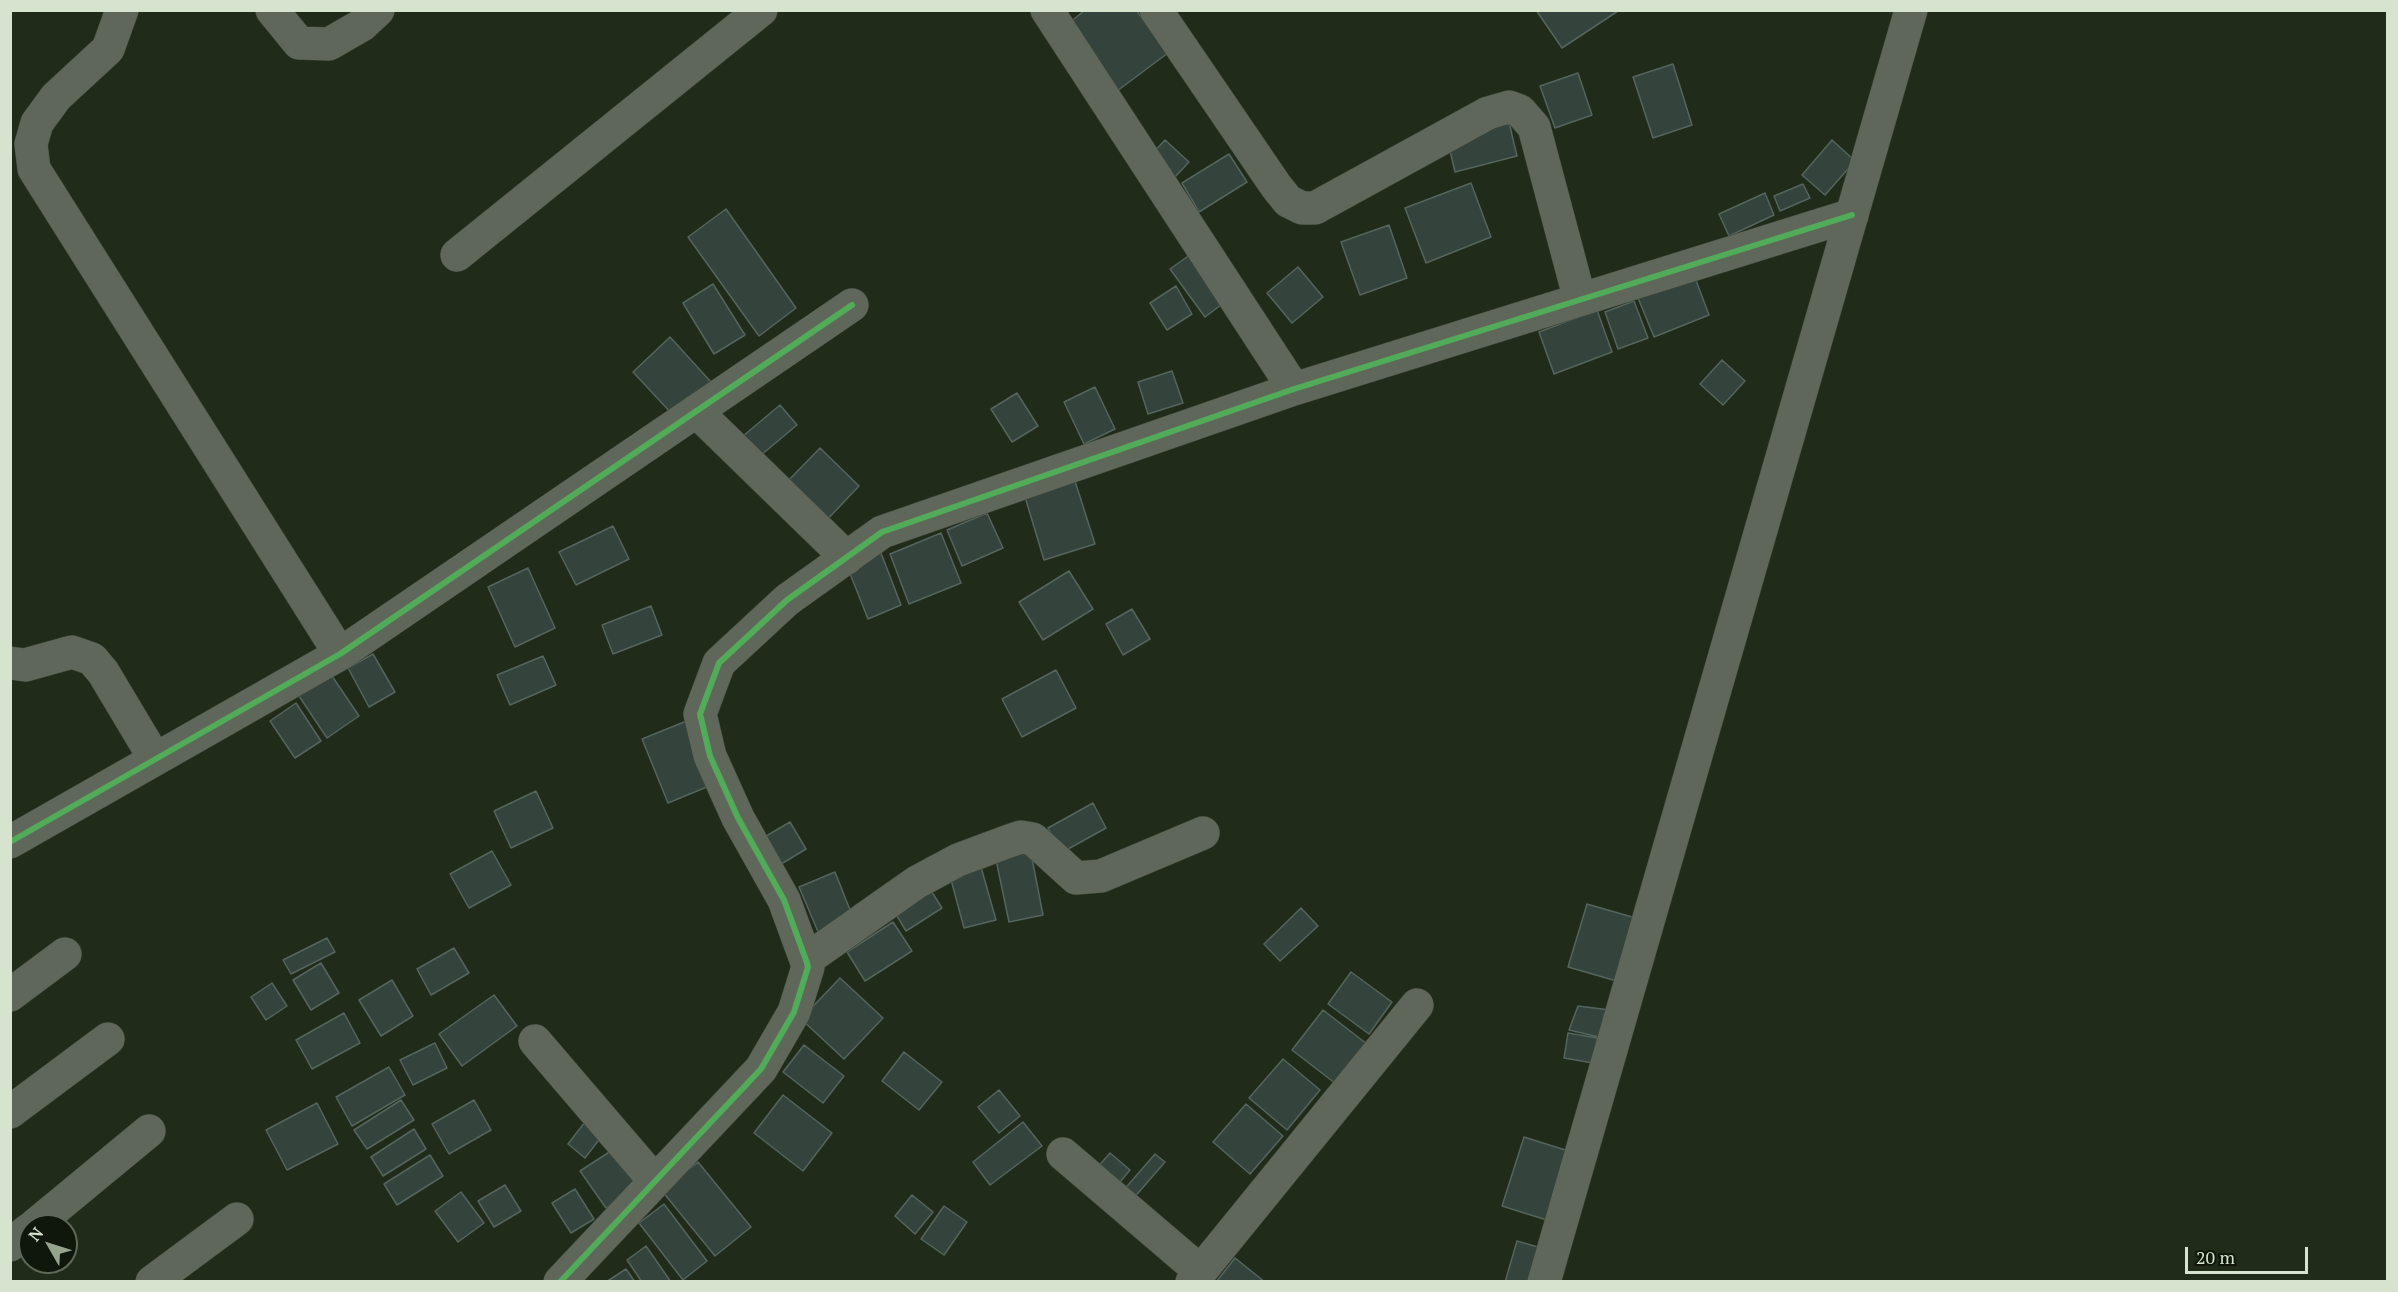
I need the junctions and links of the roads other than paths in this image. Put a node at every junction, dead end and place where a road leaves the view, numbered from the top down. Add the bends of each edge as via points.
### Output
1 (122, 10) edge
2 (272, 10) edge
3 (378, 10) edge
4 (761, 10) edge
5 (1047, 10) edge
6 (1156, 10) edge
7 (1911, 10) edge
8 (1852, 215) junction
9 (457, 255) dead end
10 (1580, 300) junction
11 (852, 305) dead end
12 (1294, 389) junction
13 (696, 411) junction
14 (847, 558) junction
15 (340, 654) junction
16 (10, 663) edge
17 (155, 759) junction
18 (1203, 833) dead end
19 (10, 842) edge
20 (64, 954) dead end
21 (806, 960) junction
22 (10, 995) edge
23 (1417, 1005) dead end
24 (108, 1039) dead end
25 (536, 1041) dead end
26 (10, 1112) edge
27 (149, 1131) dead end
28 (1063, 1154) dead end
29 (654, 1180) junction
30 (49, 1214) edge
31 (237, 1219) dead end
32 (1196, 1276) edge
33 (152, 1281) edge
34 (560, 1281) edge
35 (1544, 1281) edge

1 - 15 street via 108,49 56,97 37,123 31,144 34,169
2 - 3 street via 299,43 328,44 362,25
4 - 9 street
5 - 12 street
6 - 10 street via 1276,186 1288,201 1302,208 1315,208 1488,113 1509,107 1520,111 1534,127
7 - 8 street
8 - 10 street
8 - 35 street
10 - 12 street
11 - 13 street
12 - 14 street via 882,532
13 - 14 street
13 - 15 street
14 - 21 street via 788,600 719,663 700,714 710,756 738,818 784,900
15 - 17 street
16 - 17 street via 25,665 72,652 92,658
17 - 19 street
18 - 21 street via 1101,876 1077,878 1033,839 1021,837 958,860 917,882
20 - 22 street
21 - 29 street via 808,968 794,1012 761,1069
23 - 32 street
24 - 26 street
25 - 29 street
27 - 30 street
28 - 32 street
29 - 34 street
31 - 33 street

